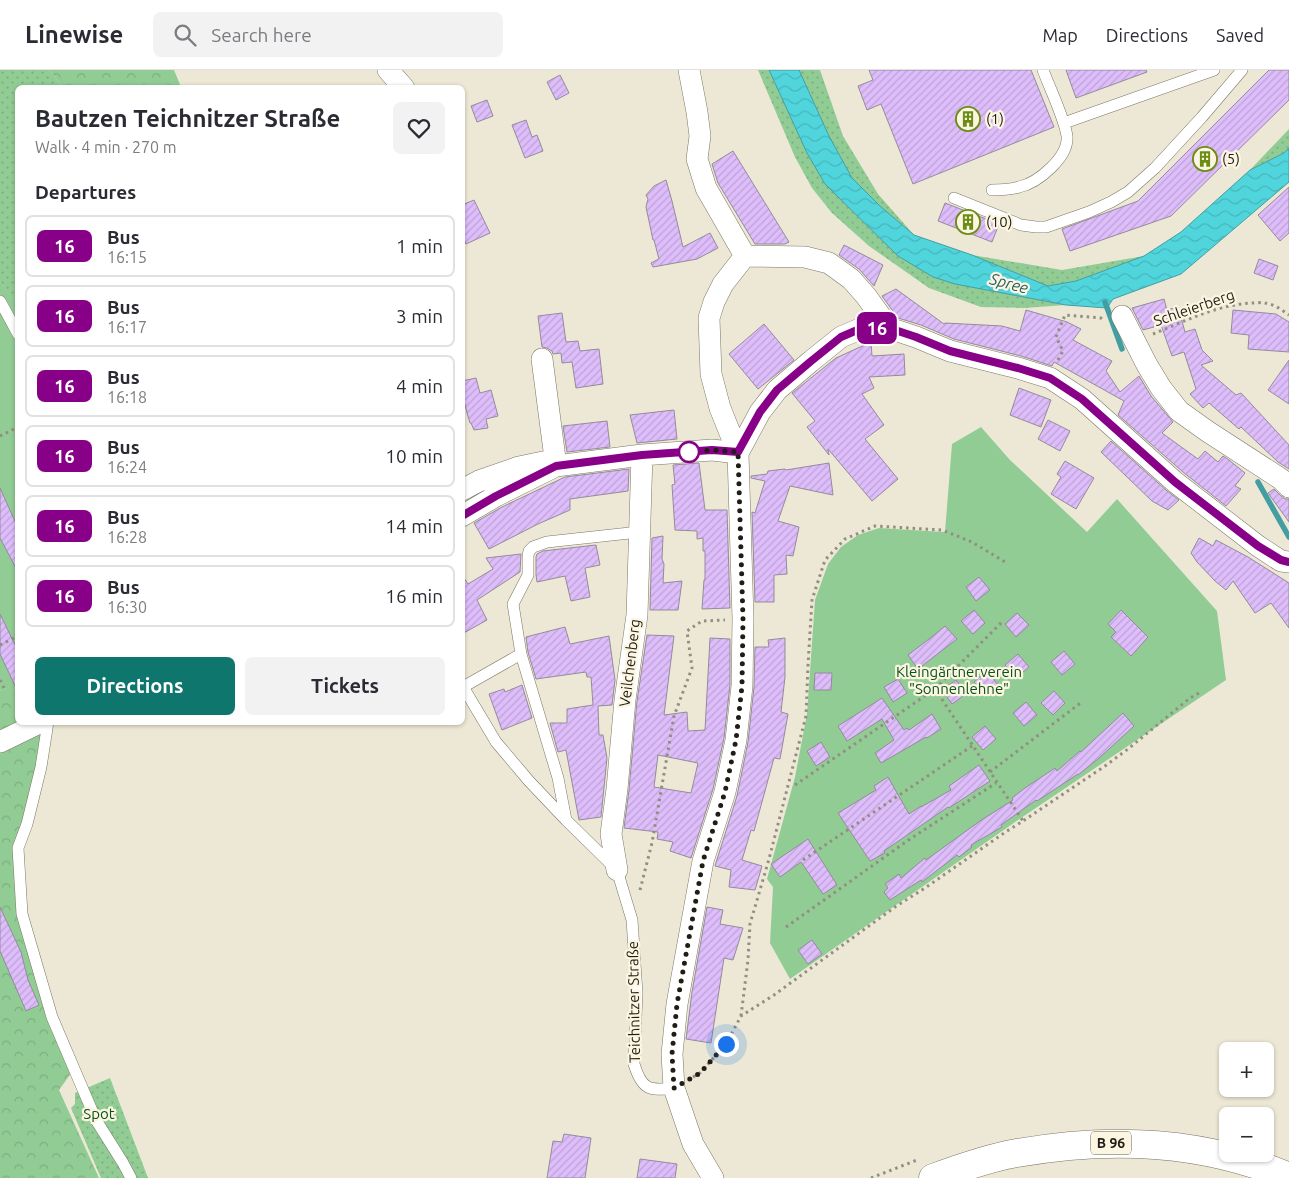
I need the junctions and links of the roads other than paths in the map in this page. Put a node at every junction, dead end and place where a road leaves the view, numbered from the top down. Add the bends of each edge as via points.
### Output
1 (388, 70) edge
2 (689, 70) edge
3 (1044, 70) edge
4 (1214, 70) edge
5 (1242, 70) edge
6 (401, 85) edge
7 (1064, 123) junction
8 (992, 190) dead end
9 (954, 198) dead end
10 (745, 256) junction
11 (0, 300) edge
12 (1114, 320) road end
13 (15, 328) edge
14 (889, 328) junction
15 (542, 359) dead end
16 (738, 452) junction
17 (642, 455) junction
18 (556, 466) junction
19 (1289, 487) edge
20 (465, 488) edge
21 (465, 514) edge
22 (639, 532) junction
23 (1289, 562) edge
24 (521, 654) junction
25 (465, 685) edge
26 (465, 689) edge
27 (34, 725) edge
28 (47, 725) edge
29 (0, 742) edge
30 (566, 820) junction
31 (617, 870) junction
32 (674, 1088) junction
33 (1289, 1176) edge
34 (131, 1178) edge
35 (713, 1178) edge
36 (933, 1178) edge

1 - 6 street
2 - 10 street via 700,136 697,158 706,188
3 - 7 lane
4 - 7 lane
5 - 9 lane via 1156,168 1128,192 1089,212 1046,227 1036,227 1021,225
7 - 8 lane via 1067,138 1064,153 1051,168 1021,187
10 - 14 street via 805,257 829,263 851,279
10 - 16 street via 723,284 708,318 711,374 720,408
11 - 13 lane
12 - 19 street via 1134,340 1146,365 1179,410 1281,478
14 - 16 street via 862,328 841,337 810,362 777,390 760,412
14 - 23 street via 950,351 1050,378 1082,399 1175,482 1258,546
15 - 18 street
16 - 17 street via 712,450
16 - 32 street via 742,686 736,740 725,792 703,861 677,1004 672,1054
17 - 18 street
17 - 22 street, Veilchenberg
18 - 20 street via 543,462 519,467
18 - 21 street
22 - 24 lane via 548,542 532,547 528,556 528,575 513,604
22 - 31 street, Veilchenberg via 637,615 610,834
24 - 25 lane, Teichnitzer Straße
24 - 30 lane via 558,778
26 - 30 lane, Teichnitzer Straße via 496,742
27 - 29 street
28 - 34 lane via 27,824 18,848 22,914 52,1017 96,1120
30 - 31 lane, Teichnitzer Straße
31 - 32 lane, Teichnitzer Straße via 632,920 637,993 634,1064 640,1079 649,1088
32 - 35 street via 693,1144
33 - 36 main road, B 96 via 1205,1151 1112,1143 1016,1153

